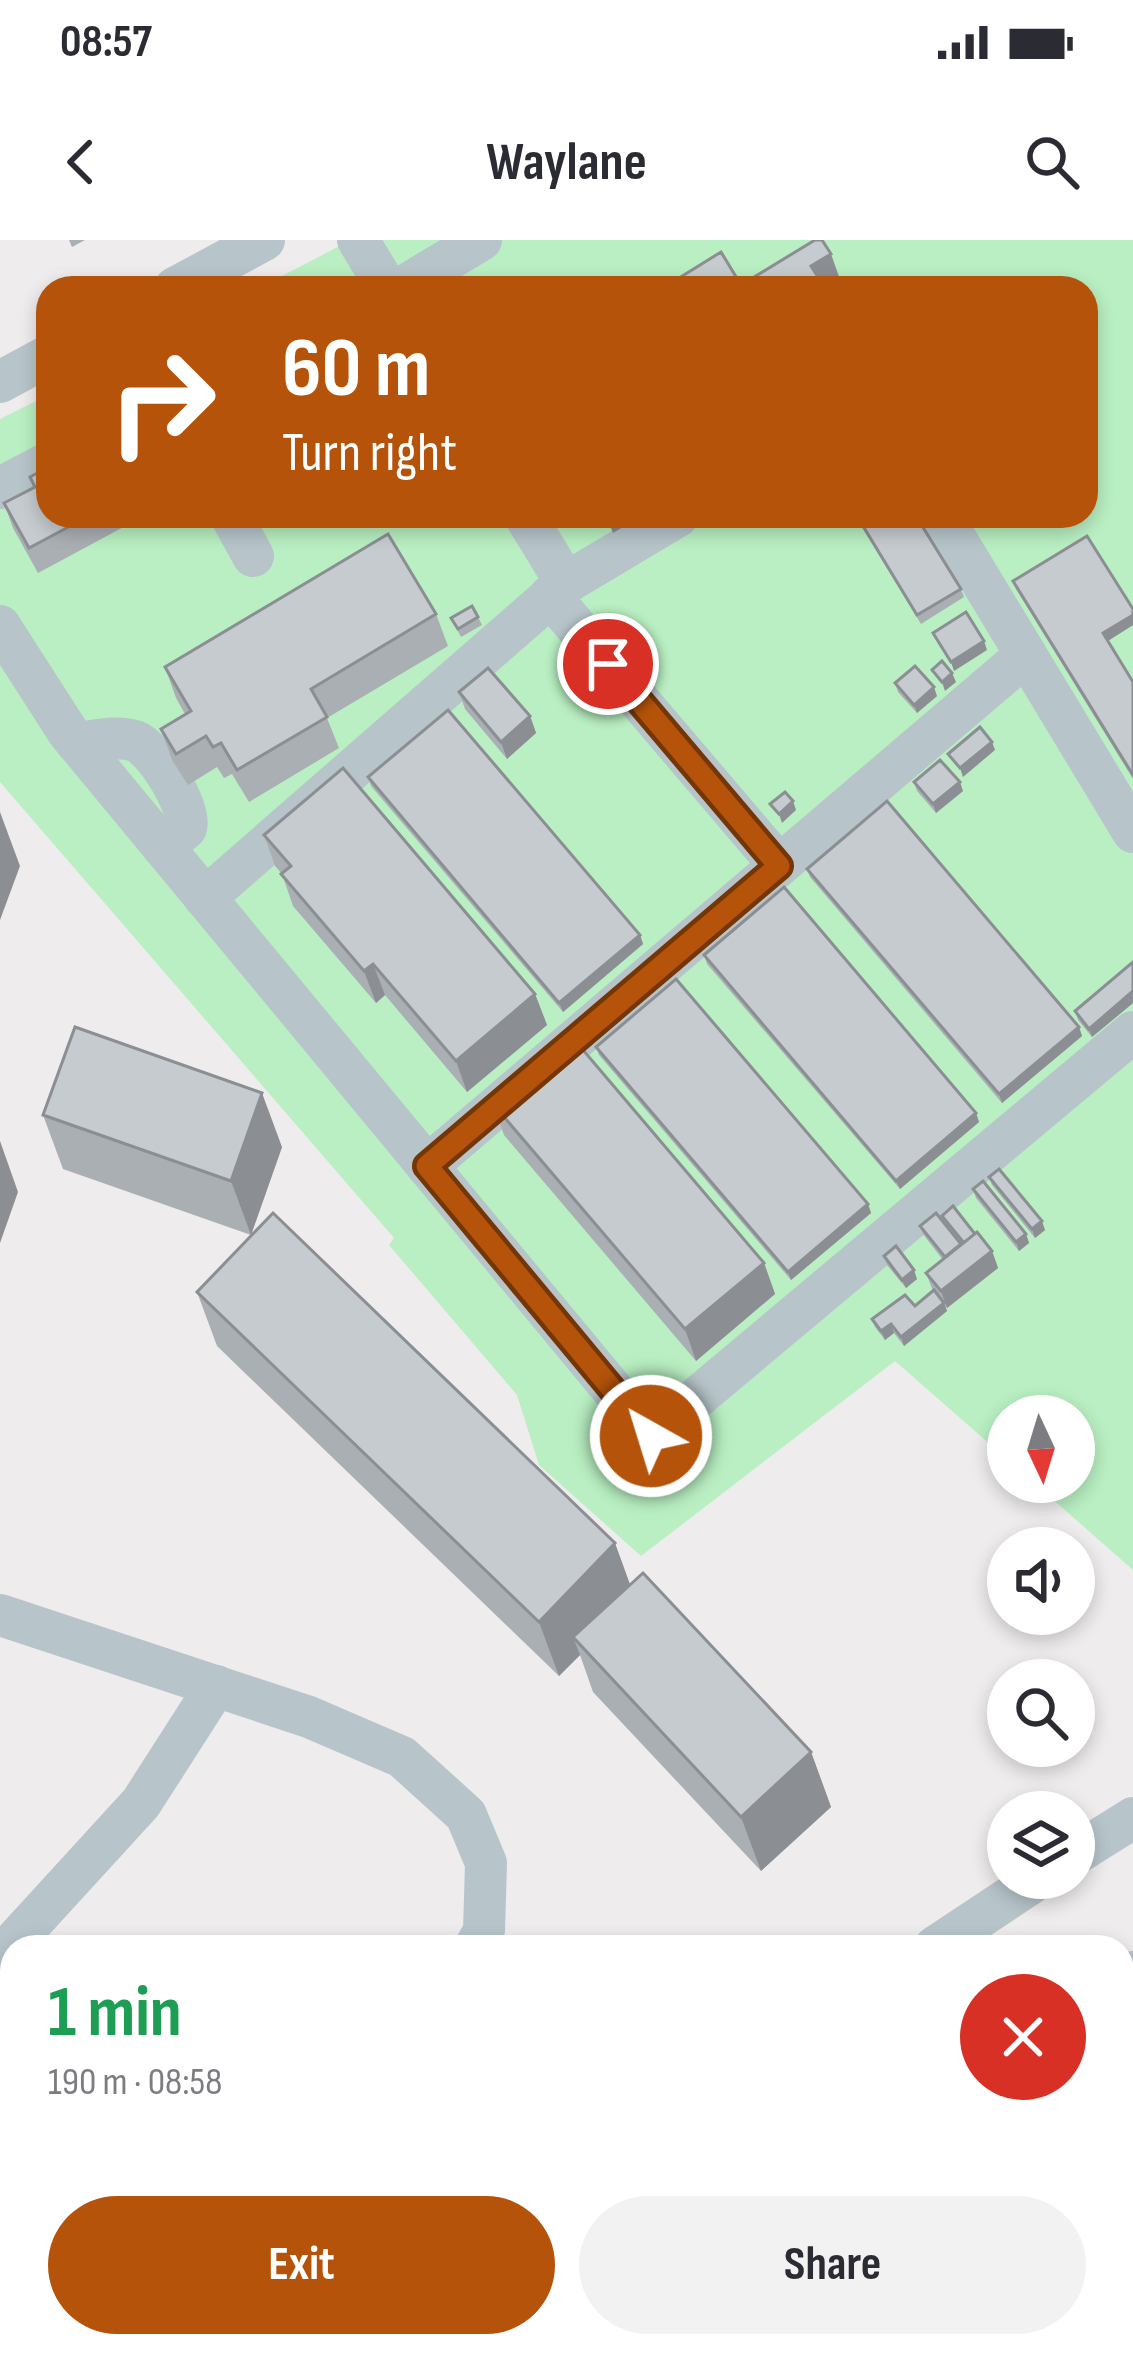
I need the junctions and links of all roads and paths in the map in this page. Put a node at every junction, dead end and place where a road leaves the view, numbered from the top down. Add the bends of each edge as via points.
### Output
1 (264, 240) edge
2 (358, 240) edge
3 (481, 240) edge
4 (197, 276) edge
5 (380, 276) edge
6 (421, 276) edge
7 (36, 362) edge
8 (0, 382) edge
9 (36, 470) edge
10 (0, 488) edge
11 (238, 528) edge
12 (530, 528) edge
13 (658, 528) edge
14 (949, 528) edge
15 (253, 556) dead end
16 (558, 590) junction
17 (0, 626) edge
18 (1026, 655) junction
19 (1133, 832) edge
20 (779, 866) junction
21 (205, 898) junction
22 (1133, 1032) edge
23 (427, 1166) junction
24 (6, 1628) edge
25 (216, 1686) junction
26 (1133, 1818) edge
27 (1095, 1842) edge
28 (1007, 1899) edge
29 (20, 1935) edge
30 (482, 1935) edge
31 (953, 1935) edge

1 - 4 street
2 - 5 street
3 - 6 street
7 - 8 street
9 - 10 street
11 - 15 street
12 - 16 street
13 - 16 street
14 - 18 street
16 - 20 street
16 - 21 street
17 - 21 street via 77,743
18 - 19 street
18 - 20 street
20 - 23 street
21 - 23 street
22 - 23 street via 651,1436
24 - 25 street
25 - 29 street via 141,1803
25 - 30 street via 402,1757 466,1815 486,1862
26 - 27 street
28 - 31 street

